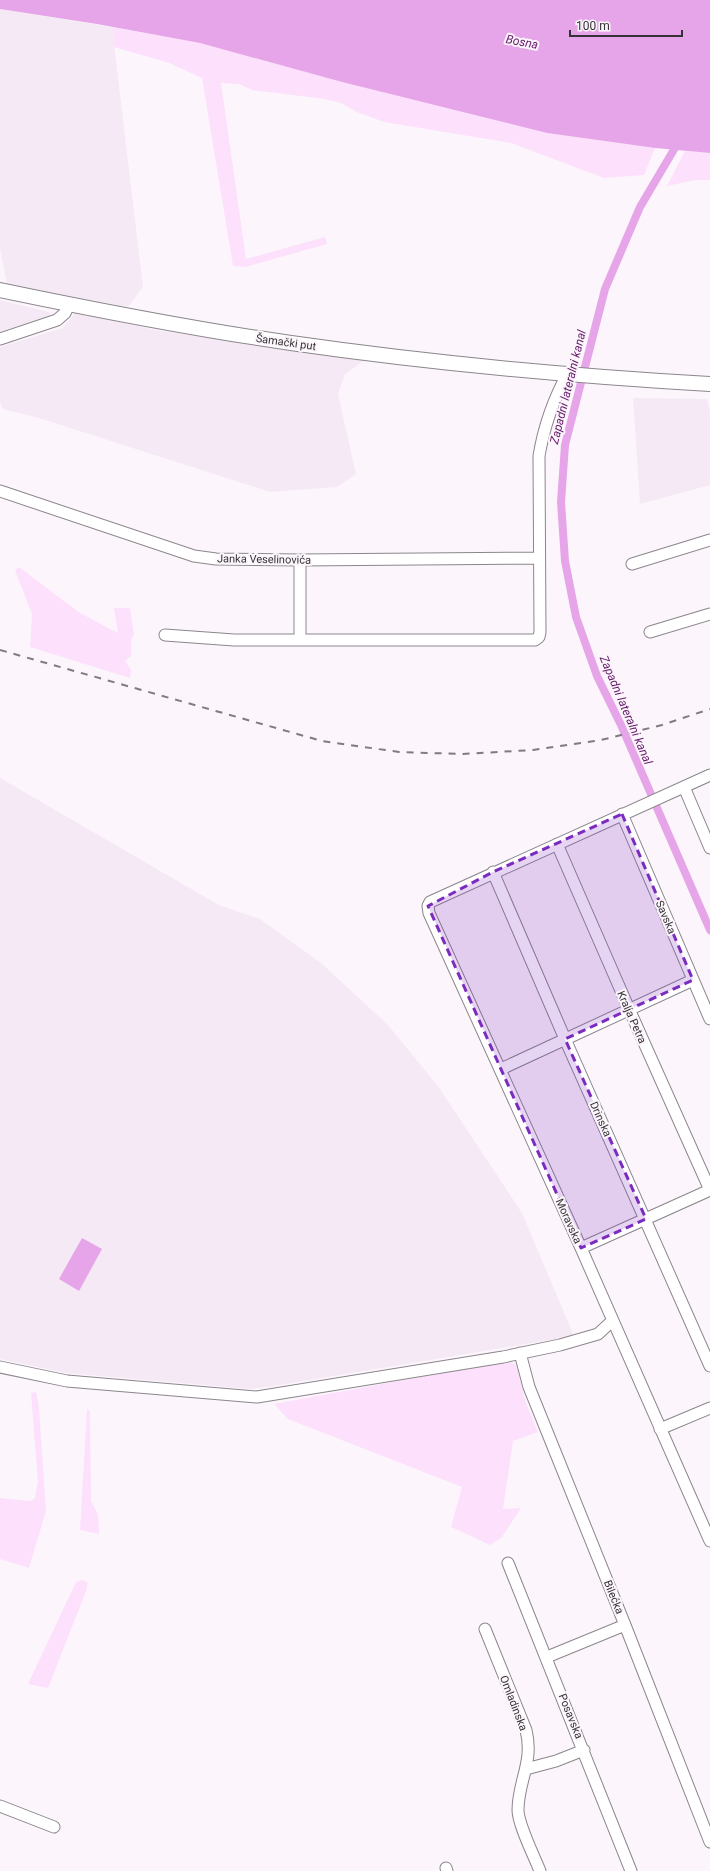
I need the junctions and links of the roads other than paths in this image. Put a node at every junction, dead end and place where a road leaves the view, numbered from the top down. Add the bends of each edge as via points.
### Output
1 (0, 290) edge
2 (69, 305) junction
3 (0, 339) edge
4 (571, 374) junction
5 (710, 384) edge
6 (0, 491) edge
7 (710, 540) edge
8 (539, 558) junction
9 (300, 560) junction
10 (632, 564) dead end
11 (710, 614) edge
12 (650, 632) dead end
13 (165, 635) dead end
14 (300, 639) junction
15 (710, 775) edge
16 (684, 787) junction
17 (622, 814) junction
18 (557, 844) junction
19 (710, 848) edge
20 (493, 872) junction
21 (693, 980) junction
22 (629, 1010) junction
23 (710, 1019) edge
24 (564, 1039) junction
25 (501, 1068) junction
26 (710, 1190) edge
27 (646, 1219) junction
28 (581, 1248) junction
29 (612, 1321) junction
30 (520, 1353) junction
31 (710, 1366) edge
32 (0, 1367) edge
33 (710, 1408) edge
34 (660, 1429) junction
35 (710, 1541) edge
36 (508, 1563) dead end
37 (625, 1625) junction
38 (485, 1629) dead end
39 (547, 1657) junction
40 (584, 1750) junction
41 (526, 1769) junction
42 (0, 1806) edge
43 (54, 1826) dead end
44 (710, 1842) edge
45 (540, 1871) edge
46 (631, 1871) edge

1 - 2 main road, Šamački put
2 - 3 street via 57,320
2 - 4 main road, Šamački put via 290,343 437,362
4 - 5 main road, Šamački put
4 - 8 street via 555,397 539,456
6 - 9 street, Janka Veselinovića via 194,556 216,559
7 - 10 street
8 - 9 street, Janka Veselinovića
8 - 14 street via 540,632 535,640
9 - 14 street
11 - 12 street
13 - 14 street via 234,640
15 - 16 street
16 - 17 street
16 - 19 street
17 - 18 street
17 - 21 street, Savska
18 - 20 street
18 - 22 street, Kralja Petra
20 - 24 street, Drinska
20 - 25 street, Moravska via 430,902 428,906
21 - 22 street
21 - 23 street, Savska
22 - 24 street
22 - 26 street, Kralja Petra
24 - 25 street
24 - 27 street, Drinska
25 - 28 street, Moravska
26 - 27 street
27 - 28 street
27 - 31 street, Drinska
28 - 29 street, Moravska
29 - 30 street via 604,1330 590,1338
29 - 34 street, Moravska
30 - 32 street via 257,1397 66,1381
30 - 37 street, Bilećka via 529,1387
33 - 34 street
34 - 35 street, Moravska
36 - 39 street, Posavska
37 - 39 street
37 - 44 street, Bilećka
38 - 41 street, Omladinska via 526,1730 529,1754
39 - 40 street, Posavska
40 - 41 street
40 - 46 street, Posavska
41 - 45 street, Omladinska via 518,1811
42 - 43 street

